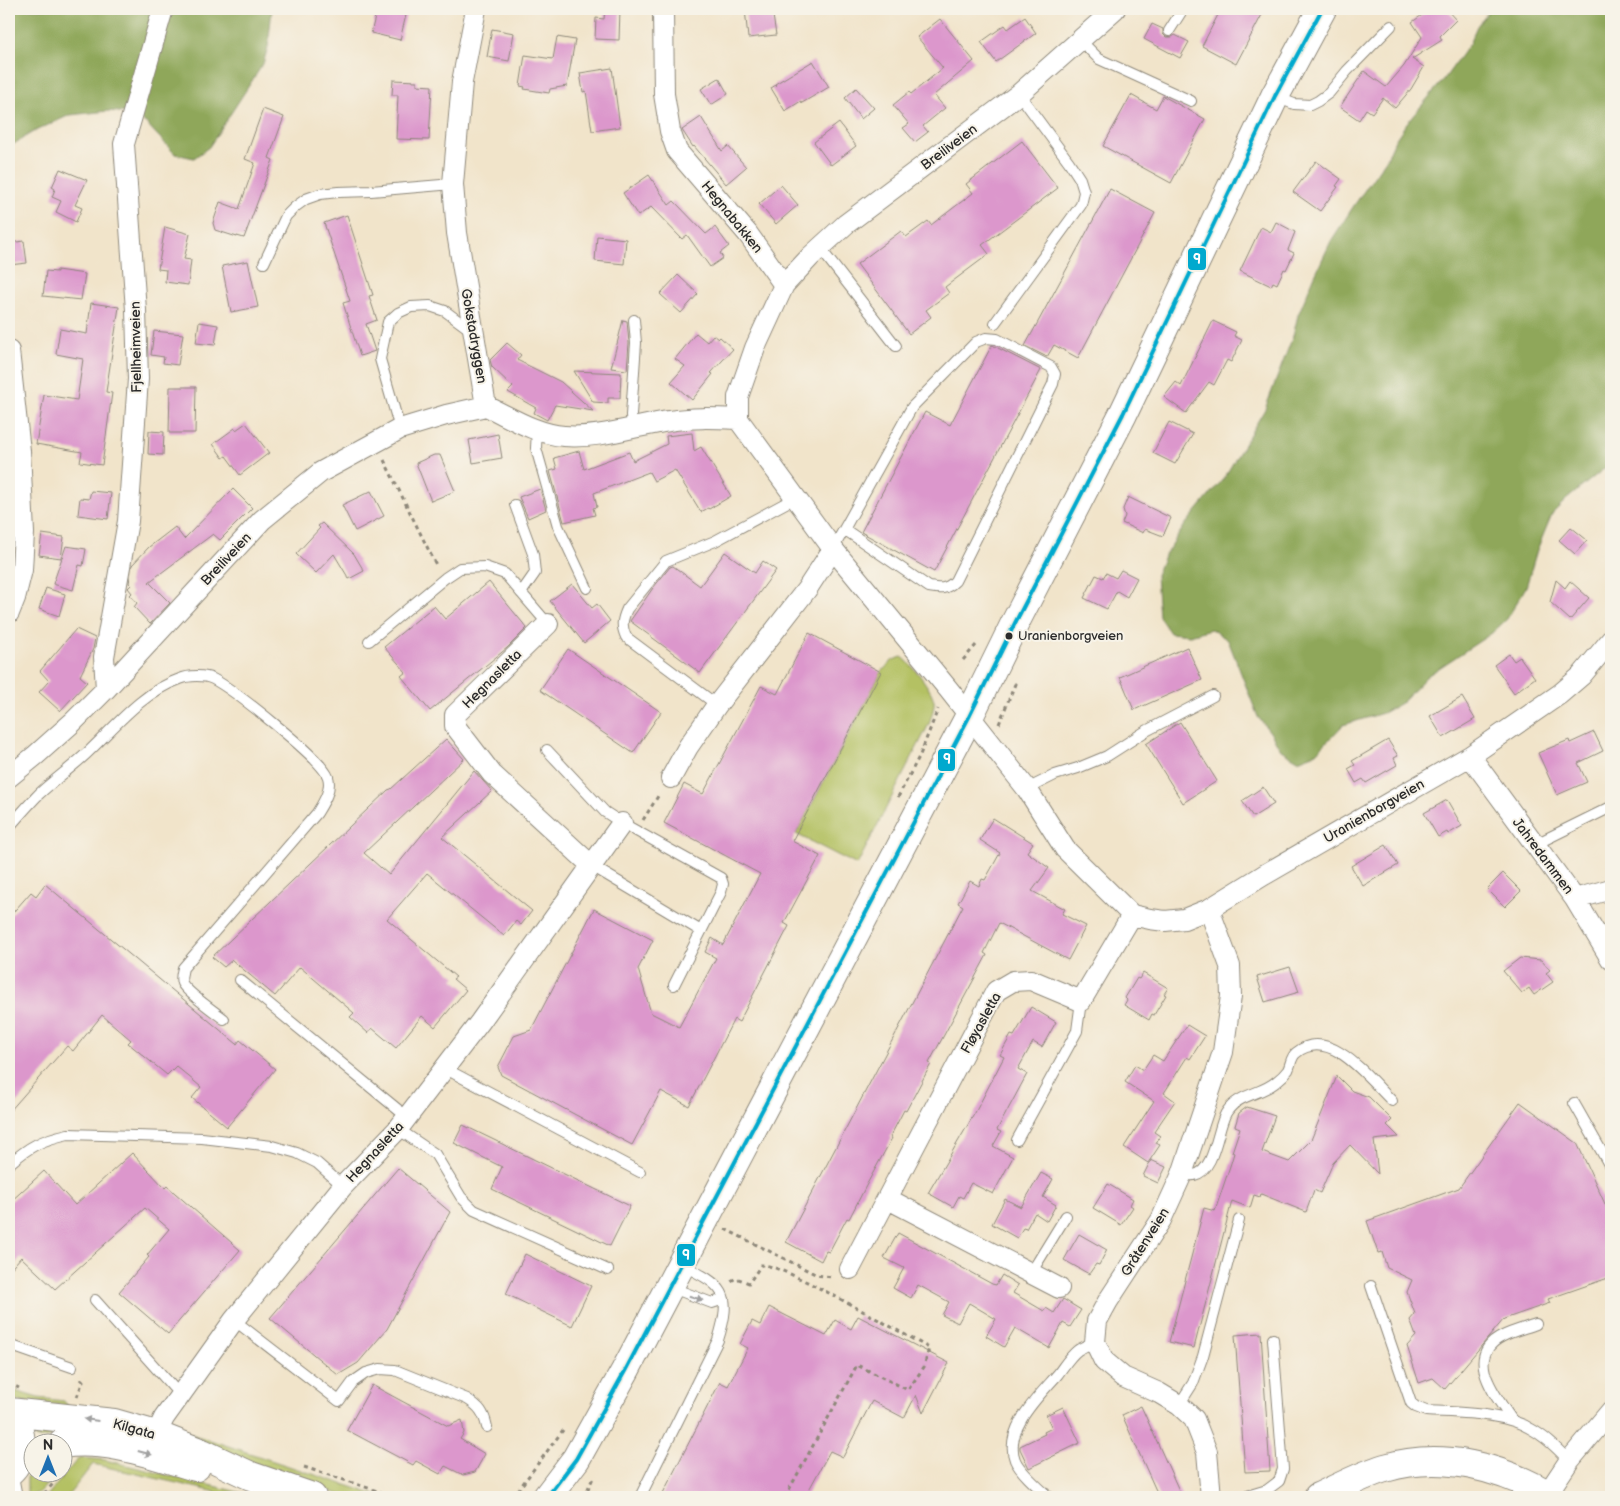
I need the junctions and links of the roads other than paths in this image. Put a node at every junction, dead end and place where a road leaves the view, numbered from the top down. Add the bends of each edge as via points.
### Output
1 (162, 9) edge
2 (476, 9) edge
3 (663, 9) edge
4 (1115, 9) edge
5 (1183, 9) edge
6 (1322, 9) edge
7 (1392, 26) dead end
8 (1169, 31) dead end
9 (1080, 40) junction
10 (1019, 94) junction
11 (1275, 96) junction
12 (1191, 101) dead end
13 (453, 184) junction
14 (820, 248) junction
15 (264, 263) dead end
16 (784, 285) junction
17 (634, 320) dead end
18 (995, 323) dead end
19 (473, 332) junction
20 (896, 346) dead end
21 (9, 351) edge
22 (486, 406) junction
23 (738, 419) junction
24 (632, 428) junction
25 (400, 430) junction
26 (537, 430) junction
27 (795, 498) junction
28 (515, 505) dead end
29 (844, 529) junction
30 (832, 548) junction
31 (587, 588) dead end
32 (521, 593) junction
33 (11, 603) edge
34 (548, 624) joint
35 (1611, 640) edge
36 (369, 641) dead end
37 (106, 689) junction
38 (1213, 696) dead end
39 (717, 705) junction
40 (969, 717) junction
41 (547, 750) dead end
42 (1470, 756) junction
43 (9, 777) edge
44 (671, 778) road end
45 (1027, 789) junction
46 (1611, 807) edge
47 (9, 827) edge
48 (629, 827) junction
49 (1534, 845) junction
50 (592, 866) junction
51 (1611, 889) edge
52 (1576, 900) junction
53 (1209, 909) junction
54 (1132, 915) junction
55 (701, 931) junction
56 (1611, 959) edge
57 (240, 980) dead end
58 (674, 985) dead end
59 (1081, 1001) junction
60 (224, 1019) dead end
61 (444, 1068) junction
62 (1392, 1101) dead end
63 (1574, 1103) dead end
64 (402, 1123) junction
65 (1017, 1140) dead end
66 (9, 1164) edge
67 (1611, 1168) edge
68 (640, 1172) dead end
69 (1182, 1174) junction
70 (343, 1186) junction
71 (888, 1198) junction
72 (1066, 1216) dead end
73 (1239, 1220) dead end
74 (850, 1269) road end
75 (608, 1270) dead end
76 (1031, 1273) junction
77 (675, 1276) junction
78 (1371, 1286) dead end
79 (1058, 1288) dead end
80 (95, 1300) dead end
81 (724, 1300) junction
82 (234, 1320) junction
83 (1536, 1324) dead end
84 (1273, 1339) dead end
85 (1095, 1342) junction
86 (9, 1345) edge
87 (72, 1368) road end
88 (180, 1395) junction
89 (1179, 1405) junction
90 (1611, 1411) edge
91 (9, 1414) edge
92 (1512, 1420) junction
93 (487, 1427) dead end
94 (156, 1435) junction
95 (72, 1442) edge
96 (576, 1459) junction
97 (1569, 1461) junction
98 (18, 1463) edge
99 (252, 1476) junction
100 (1550, 1496) edge
101 (17, 1497) edge
102 (312, 1497) edge
103 (547, 1497) edge
104 (565, 1497) edge
105 (640, 1497) edge
106 (1048, 1497) edge
107 (1211, 1497) edge
108 (1244, 1497) edge
109 (1318, 1497) edge

1 - 37 street, Fjellheimveien via 124,144 138,379 128,521 104,657
2 - 13 street, Gokstadryggen via 462,82
3 - 16 street, Hegnabakken via 664,94 677,151 748,234
4 - 9 street, Breiliveien
5 - 8 lane
6 - 11 main road
7 - 11 lane via 1318,101 1310,105 1294,104
9 - 10 street, Breiliveien
9 - 12 lane via 1099,59
10 - 14 street, Breiliveien via 846,224
10 - 18 lane via 1069,162 1084,192 1081,205
11 - 40 main road via 1123,414
13 - 15 lane via 338,192 306,199 286,216
13 - 19 street, Gokstadryggen via 457,233
14 - 16 street, Breiliveien
14 - 20 lane
16 - 23 street via 755,348 738,397
17 - 24 lane
19 - 22 street, Gokstadryggen
19 - 25 lane via 445,311 430,306 411,307 388,322 380,359
21 - 33 street via 20,451 24,533 22,570
22 - 25 street, Breiliveien
22 - 26 street
23 - 24 street via 700,417
23 - 27 street
24 - 26 street via 595,435 564,436
25 - 37 street, Breiliveien via 321,472 262,520
26 - 31 lane via 536,448 558,526
27 - 30 street
27 - 39 lane via 715,541 666,561 623,618 622,628 626,637
28 - 32 lane via 533,554 535,573
29 - 29 lane via 912,407 976,342 986,338 997,339 1051,367 1055,374 1053,384 950,586 941,590 929,587
29 - 30 lane
30 - 39 street via 807,589
30 - 40 street
32 - 34 lane
32 - 36 lane via 505,574 485,567 460,568
34 - 50 street, Hegnasletta via 455,715 455,726 492,774
35 - 42 street, Uranienborgveien via 1581,676 1560,694
37 - 43 street, Breiliveien
38 - 45 lane via 1146,731 1107,756
39 - 44 street
40 - 45 street
40 - 77 main road
41 - 48 lane via 605,812
42 - 49 street, Jahredammen
42 - 53 street, Uranienborgveien
45 - 54 street via 1066,849
46 - 49 lane
47 - 60 lane via 39,794 135,708 157,690 180,678 212,678 271,721 321,766 328,778 328,789 317,813 183,968 181,983
48 - 50 street, Hegnasletta
48 - 55 lane via 721,878 721,892
49 - 52 street, Jahredammen
50 - 55 lane
50 - 61 street, Hegnasletta
51 - 52 street
52 - 56 street, Jahredammen
53 - 54 street, Uranienborgveien via 1184,919 1165,921
53 - 69 street, Gråtenveien via 1230,966 1232,996 1223,1052
54 - 59 street
55 - 58 lane
57 - 64 lane
59 - 65 lane via 1077,1031
59 - 71 street, Fløyasletta via 1030,980 1012,980 996,991
61 - 64 street, Hegnasletta
61 - 68 lane
62 - 69 lane via 1345,1054 1314,1044 1294,1055 1287,1072 1275,1084 1232,1104 1224,1115 1203,1171 1193,1175
63 - 67 lane
64 - 70 street, Hegnasletta
64 - 75 lane via 435,1154 460,1196 474,1210
66 - 70 lane via 27,1148 68,1134 202,1138 272,1146 297,1154 317,1163
69 - 85 street, Gråtenveien via 1161,1220 1108,1300 1098,1321
70 - 82 street, Hegnasletta
71 - 74 street, Fløyasletta
71 - 76 street
72 - 76 lane
73 - 89 lane via 1203,1356 1193,1383
76 - 79 street
77 -> 81 lane via 689,1296 712,1302
77 - 81 lane via 701,1274 719,1287
77 - 96 main road
78 - 92 lane via 1411,1404 1426,1410
80 - 88 lane
81 - 105 lane via 724,1320 718,1340
82 - 88 street, Hegnasletta
82 - 93 lane via 339,1401 353,1382 366,1373 380,1369 395,1370 468,1399 478,1406
83 - 92 lane via 1502,1336 1491,1344 1485,1354 1486,1380
84 - 108 lane via 1283,1469 1279,1481 1267,1490
85 - 89 street via 1104,1361 1123,1377
85 - 106 lane via 1078,1350 1020,1420 1015,1434 1015,1460
86 - 87 lane
88 - 94 street, Hegnasletta
89 - 107 street via 1194,1419 1207,1452
90 - 97 street
94 -> 91 main road, Kilgata via 114,1423
91 - 98 main road via 20,1435
92 - 97 lane via 1552,1443
94 - 99 main road, Kilgata
95 -> 99 main road, Kilgata via 99,1443
96 - 103 main road
96 - 104 main road
97 - 100 street
98 - 101 lane
99 - 102 main road, Kilgata
100 - 109 main road via 1504,1474 1478,1466 1429,1461 1384,1468

